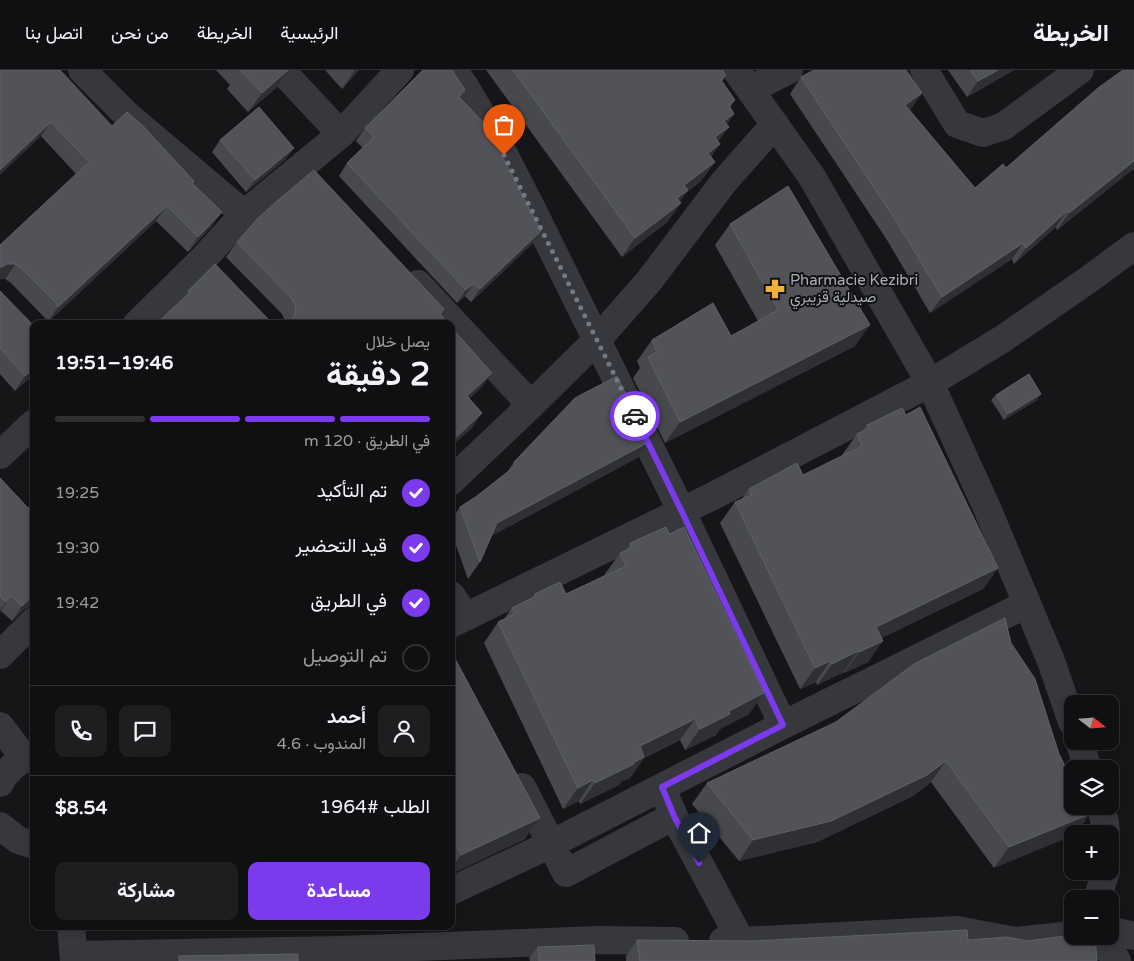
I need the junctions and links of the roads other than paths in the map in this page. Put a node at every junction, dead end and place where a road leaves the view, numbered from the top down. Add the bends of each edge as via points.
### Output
1 (82, 70) edge
2 (281, 70) edge
3 (400, 70) edge
4 (453, 70) edge
5 (789, 70) edge
6 (924, 70) edge
7 (1080, 70) edge
8 (743, 80) edge
9 (774, 124) junction
10 (341, 134) junction
11 (244, 214) junction
12 (1134, 246) edge
13 (205, 257) junction
14 (398, 263) edge
15 (225, 277) edge
16 (141, 320) edge
17 (451, 320) edge
18 (455, 324) edge
19 (597, 340) junction
20 (930, 383) junction
21 (531, 405) junction
22 (30, 427) edge
23 (0, 456) edge
24 (455, 477) edge
25 (682, 512) junction
26 (1027, 604) junction
27 (456, 612) edge
28 (30, 625) edge
29 (0, 655) edge
30 (1064, 699) edge
31 (783, 725) junction
32 (0, 726) edge
33 (29, 759) edge
34 (510, 766) edge
35 (0, 783) edge
36 (662, 787) junction
37 (674, 816) junction
38 (0, 826) edge
39 (30, 844) edge
40 (551, 844) junction
41 (455, 889) edge
42 (71, 930) edge
43 (1119, 932) edge
44 (1064, 936) edge
45 (1134, 936) edge
46 (741, 941) junction
47 (1103, 945) edge
48 (600, 950) edge
49 (450, 954) edge
50 (339, 956) edge
51 (230, 957) edge
52 (74, 958) edge
53 (1117, 961) edge

1 - 11 street via 127,115
2 - 10 street
3 - 10 street
4 - 19 street via 496,139
5 - 8 street
6 - 7 street via 957,124 983,133 1004,126
8 - 9 street
9 - 19 street via 649,281
9 - 20 street via 812,177
10 - 11 street via 312,170
11 - 13 street
12 - 20 street via 1001,340
13 - 15 street
13 - 16 street
14 - 17 street
18 - 21 street
19 - 21 street
19 - 25 street
20 - 25 street
20 - 26 street
21 - 24 street
22 - 23 street
25 - 27 street
25 - 31 street
26 - 30 street
26 - 31 street
28 - 29 street
31 - 36 street
32 - 33 street
33 - 35 street via 12,767
34 - 40 street
36 - 37 street
36 - 40 street
37 - 40 street via 566,872
37 - 46 street
38 - 39 street via 18,840
40 - 41 street
42 - 52 street
43 - 45 street
44 - 46 street via 1015,941 957,930
46 - 48 street
47 - 53 street
48 - 49 street
49 - 50 street
50 - 51 street
51 - 52 street

